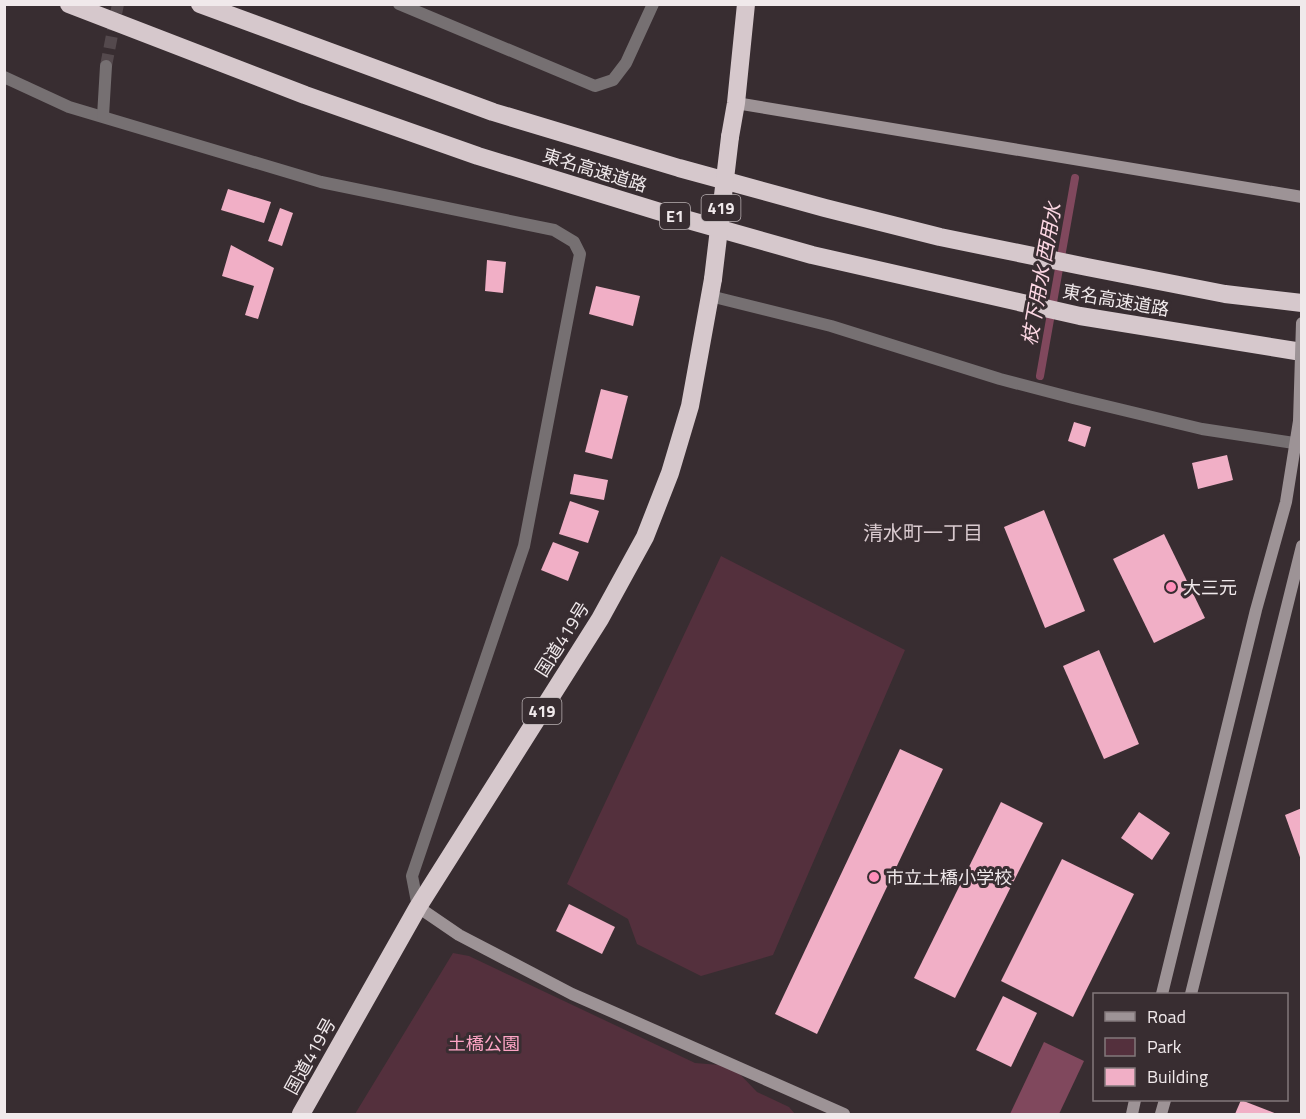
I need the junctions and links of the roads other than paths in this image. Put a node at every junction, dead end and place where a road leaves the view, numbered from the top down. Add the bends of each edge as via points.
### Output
1 (69, 4) edge
2 (200, 4) edge
3 (399, 4) edge
4 (653, 4) edge
5 (746, 4) edge
6 (106, 66) tunnel mouth
7 (4, 77) edge
8 (736, 103) junction
9 (103, 116) junction
10 (1302, 197) edge
11 (712, 288) junction
12 (1302, 303) edge
13 (1302, 323) edge
14 (1302, 352) edge
15 (1294, 443) junction
16 (1302, 546) edge
17 (418, 907) junction
18 (1162, 993) edge
19 (1191, 993) edge
20 (301, 1114) edge
21 (844, 1114) edge

1 - 14 highway, 東名高速道路 / E1 via 305,95 478,156 767,243 1080,316
2 - 12 highway, 東名高速道路 via 493,112 825,208 940,237 1144,278 1225,294
3 - 4 street via 595,87 613,80 626,63
5 - 8 highway, 419
6 - 9 street
7 - 9 street via 69,107
8 - 10 street
8 - 11 highway, 国道419号 / 419, bridge
9 - 17 street via 321,182 554,230 574,242 580,254 524,546 412,876
11 - 15 street via 1000,379 1202,429
11 - 17 highway, 国道419号 / 419 via 690,406 645,537 600,619
13 - 15 street, bridge via 1299,421
15 - 18 street via 1286,502
16 - 19 street
17 - 20 highway, 国道419号 / 419
17 - 21 street via 459,935 572,994

